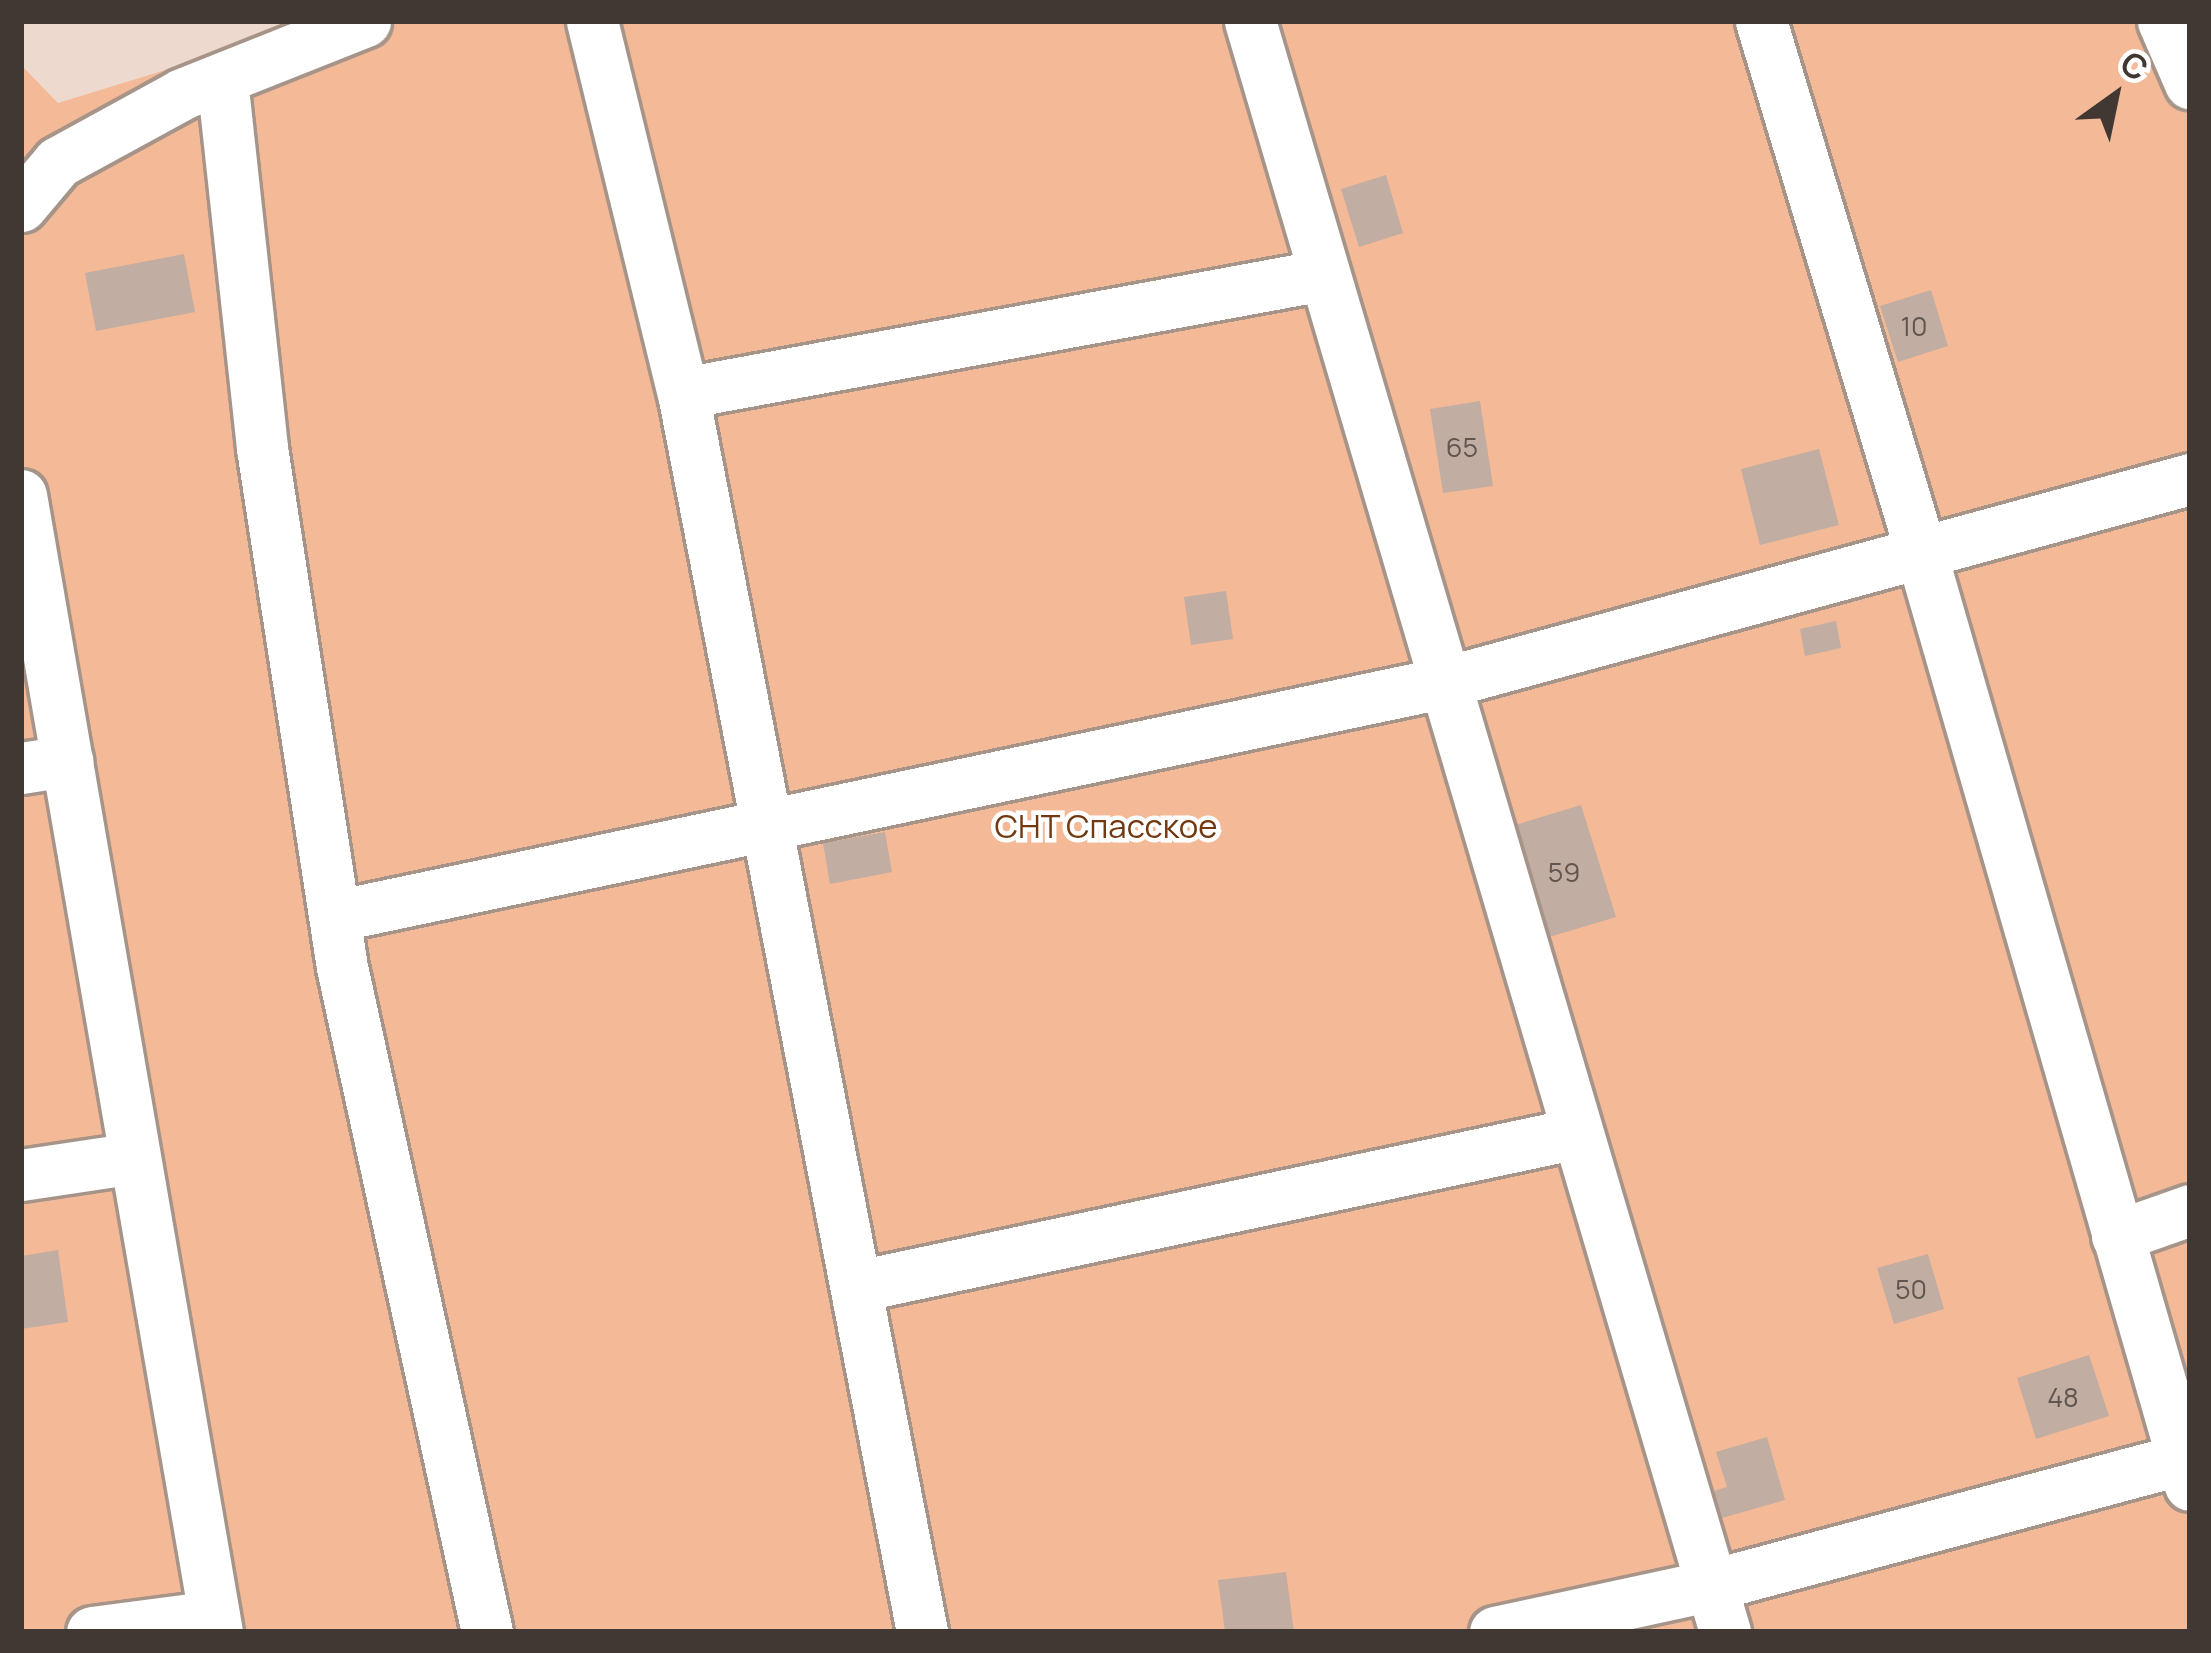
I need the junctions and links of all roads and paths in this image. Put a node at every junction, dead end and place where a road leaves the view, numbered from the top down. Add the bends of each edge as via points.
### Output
1 (365, 21) edge
2 (592, 21) edge
3 (1250, 21) edge
4 (1761, 21) edge
5 (2163, 21) edge
6 (223, 79) junction
7 (2190, 83) edge
8 (21, 206) edge
9 (1323, 274) junction
10 (683, 394) junction
11 (2190, 479) edge
12 (21, 495) edge
13 (1920, 549) junction
14 (1446, 682) junction
15 (44, 764) edge
16 (763, 823) junction
17 (335, 916) junction
18 (1577, 1132) junction
19 (135, 1158) junction
20 (21, 1174) edge
21 (2190, 1210) edge
22 (2116, 1236) junction
23 (858, 1286) junction
24 (2186, 1472) edge
25 (1719, 1609) edge
26 (215, 1624) edge
27 (92, 1632) edge
28 (487, 1632) edge
29 (922, 1632) edge
30 (1496, 1632) edge

1 - 6 street
2 - 10 street
3 - 9 street
4 - 13 street
5 - 7 street
6 - 8 street via 58,162
6 - 17 street via 262,448
9 - 10 street
9 - 14 street
10 - 16 street
11 - 13 street
12 - 15 street
13 - 14 street
13 - 22 street
14 - 16 street
14 - 18 street
15 - 19 street
16 - 17 street
16 - 23 street
17 - 28 street
18 - 23 street
18 - 25 street
19 - 20 street
19 - 26 street
21 - 22 street
22 - 24 street
23 - 29 street
24 - 25 street
25 - 30 street
26 - 27 street

